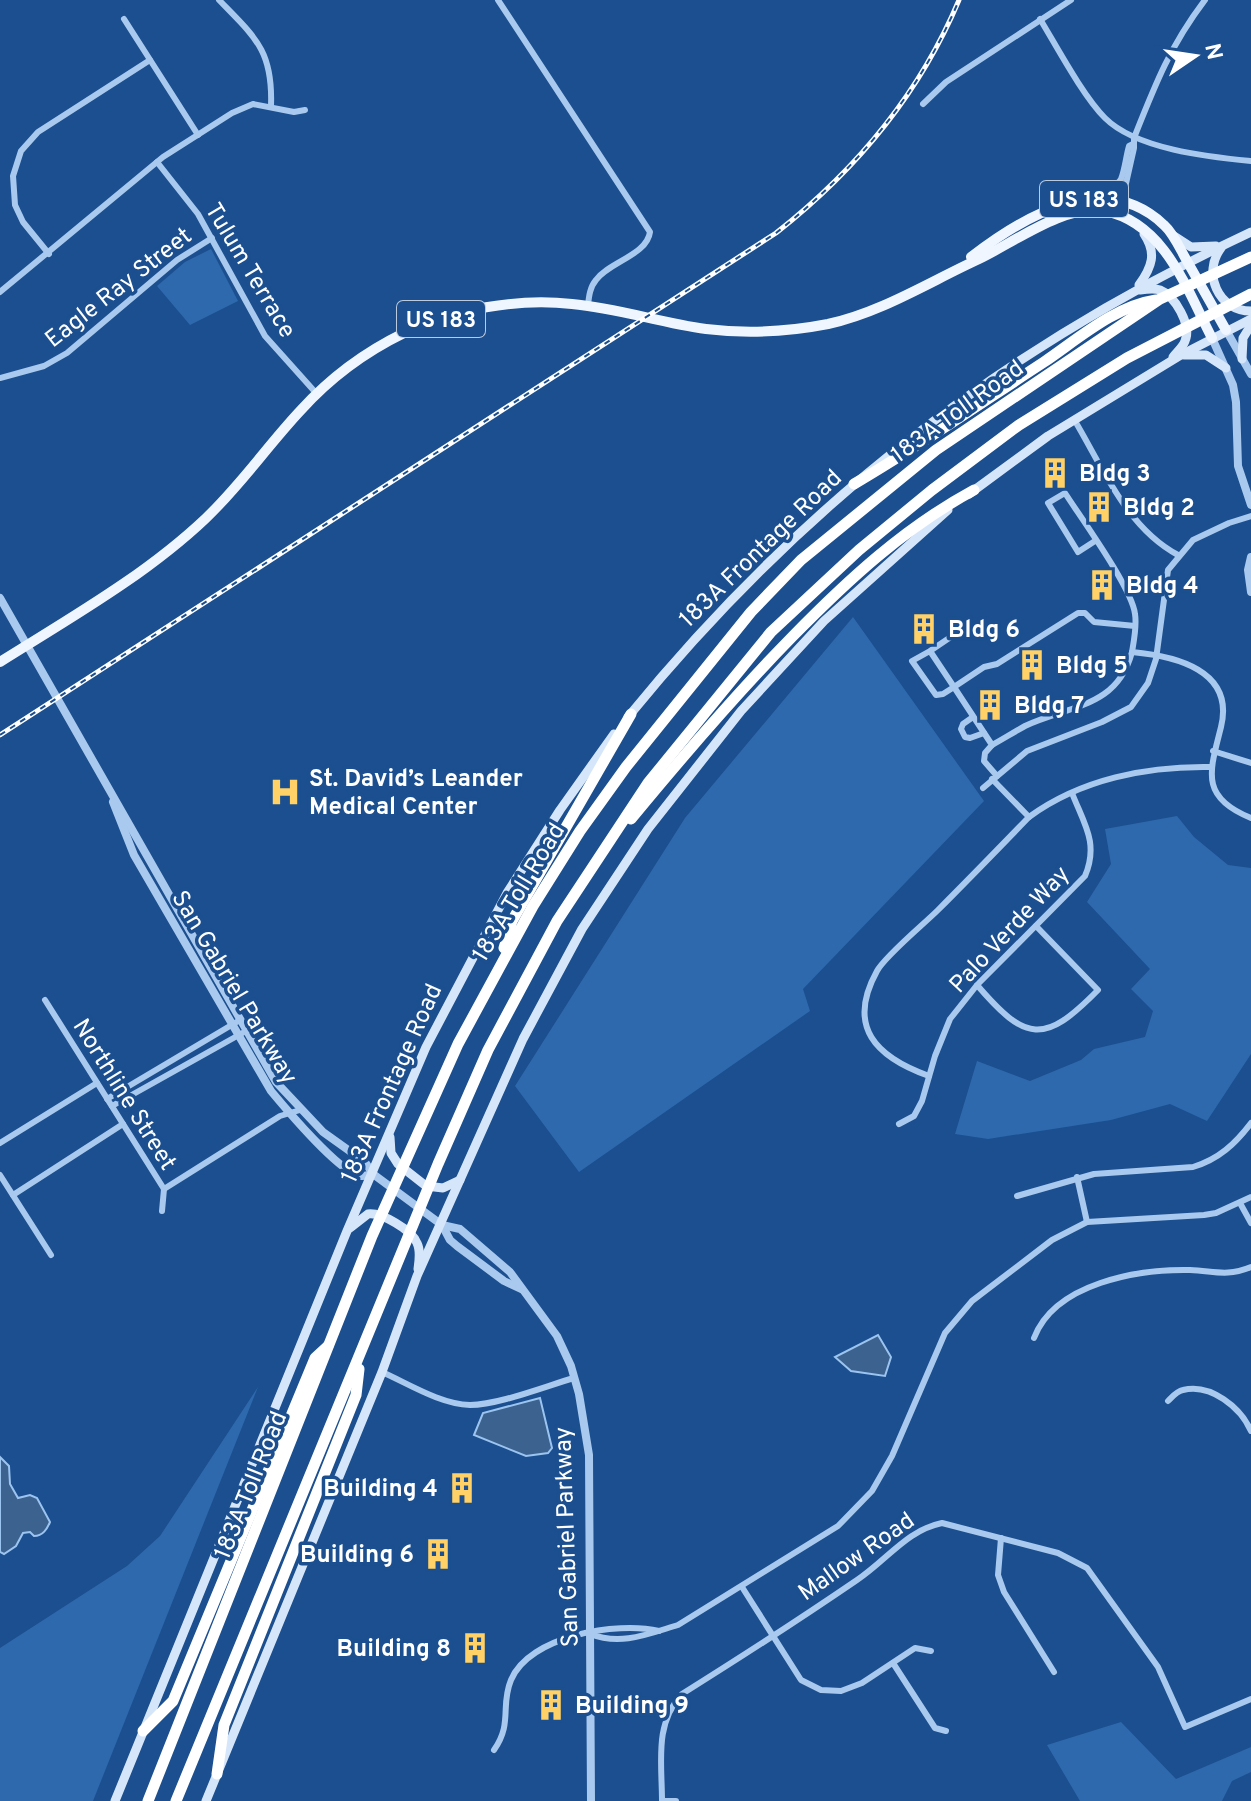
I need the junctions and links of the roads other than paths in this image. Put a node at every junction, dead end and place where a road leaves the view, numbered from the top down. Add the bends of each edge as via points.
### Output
1 (219, 0) edge
2 (498, 0) edge
3 (1071, 0) edge
4 (1205, 0) edge
5 (124, 19) dead end
6 (1040, 19) junction
7 (150, 60) junction
8 (923, 104) dead end
9 (271, 106) junction
10 (305, 110) dead end
11 (198, 135) junction
12 (1133, 141) junction
13 (1251, 161) edge
14 (157, 162) junction
15 (1122, 201) junction
16 (1099, 211) junction
17 (1043, 212) junction
18 (1137, 224) junction
19 (1251, 232) edge
20 (1172, 234) junction
21 (212, 238) junction
22 (1223, 245) junction
23 (49, 254) junction
24 (1251, 257) edge
25 (1188, 262) junction
26 (957, 268) junction
27 (1176, 268) junction
28 (1135, 290) junction
29 (0, 292) edge
30 (1251, 294) edge
31 (1160, 299) junction
32 (588, 305) junction
33 (1251, 311) edge
34 (1251, 319) edge
35 (1251, 325) edge
36 (1226, 330) junction
37 (1212, 338) junction
38 (1181, 355) junction
39 (1242, 359) junction
40 (1168, 363) junction
41 (1226, 368) junction
42 (1251, 374) edge
43 (0, 378) edge
44 (316, 393) junction
45 (1075, 421) junction
46 (854, 484) junction
47 (974, 490) junction
48 (1251, 505) edge
49 (1251, 516) edge
50 (1095, 541) junction
51 (1178, 555) junction
52 (1251, 557) edge
53 (1251, 592) edge
54 (0, 598) edge
55 (1135, 626) junction
56 (961, 630) dead end
57 (27, 645) junction
58 (930, 651) junction
59 (1132, 652) junction
60 (1156, 654) junction
61 (0, 662) edge
62 (954, 687) junction
63 (631, 714) junction
64 (973, 717) junction
65 (984, 733) junction
66 (992, 745) junction
67 (1213, 751) junction
68 (1251, 763) edge
69 (1210, 767) junction
70 (995, 777) junction
71 (983, 788) dead end
72 (1072, 793) junction
73 (1029, 817) junction
74 (1251, 818) edge
75 (590, 869) junction
76 (1036, 926) junction
77 (499, 966) junction
78 (977, 985) junction
79 (45, 1000) dead end
80 (236, 1023) junction
81 (242, 1033) junction
82 (929, 1076) junction
83 (97, 1083) junction
84 (107, 1099) junction
85 (112, 1106) junction
86 (300, 1110) junction
87 (288, 1112) junction
88 (1251, 1123) edge
89 (123, 1124) junction
90 (899, 1124) dead end
91 (390, 1134) junction
92 (0, 1143) edge
93 (373, 1174) junction
94 (0, 1175) edge
95 (1077, 1177) junction
96 (460, 1180) junction
97 (164, 1189) junction
98 (13, 1195) junction
99 (1017, 1196) dead end
100 (1251, 1197) edge
101 (1240, 1203) junction
102 (162, 1211) dead end
103 (1087, 1222) junction
104 (1251, 1223) edge
105 (442, 1225) junction
106 (347, 1231) junction
107 (51, 1255) dead end
108 (1251, 1267) edge
109 (417, 1276) junction
110 (521, 1289) junction
111 (1034, 1338) dead end
112 (331, 1343) junction
113 (360, 1357) junction
114 (382, 1372) junction
115 (574, 1378) junction
116 (1168, 1401) dead end
117 (1251, 1431) edge
118 (1001, 1538) junction
119 (742, 1587) junction
120 (590, 1634) junction
121 (772, 1636) junction
122 (931, 1651) dead end
123 (893, 1663) junction
124 (1054, 1672) dead end
125 (1251, 1699) edge
126 (143, 1731) junction
127 (946, 1731) dead end
128 (494, 1750) dead end
129 (217, 1774) junction
130 (115, 1801) edge
131 (148, 1801) edge
132 (176, 1801) edge
133 (206, 1801) edge
134 (591, 1801) edge
135 (662, 1801) edge
136 (676, 1801) edge

1 - 9 street via 267,59
2 - 32 street via 650,232 646,243 596,279
3 - 6 street
4 - 12 street via 1168,54
5 - 7 street
6 - 8 street via 946,82
6 - 12 street via 1102,116
7 - 11 street
7 - 23 street via 38,132 21,151 13,176 15,206
9 - 10 street
9 - 11 street via 242,107
11 - 14 street
12 - 13 street
12 - 15 street
12 - 17 street via 1115,185 1074,193
14 - 21 street, Tulum Terrace
14 - 23 street
15 - 16 main road
15 - 17 main road, US 183 via 1089,198
15 - 20 main road, US 183 via 1152,215
16 - 18 main road, US 183
16 - 26 main road, US 183 via 1062,218
17 - 26 main road, US 183
18 - 27 main road, US 183 via 1161,245
18 - 28 main road via 1153,259
19 - 22 main road, US 183
20 - 22 main road, US 183 via 1191,247
20 - 25 main road, US 183
21 - 43 street, Eagle Ray Street via 177,260 67,353 44,366
21 - 44 street, Tulum Terrace via 265,336
22 - 25 main road, 183A Frontage Road
22 - 33 main road via 1212,263 1216,288 1225,303
23 - 29 street
24 - 31 highway, 183A Toll Road
25 - 27 main road, 183A Frontage Road
25 - 36 main road, US 183
26 - 32 main road, US 183 via 861,315 790,331 703,329
27 - 28 main road, 183A Frontage Road
27 - 37 main road, US 183
28 - 40 main road via 1164,292 1185,321 1185,341
28 - 46 main road, 183A Frontage Road via 974,389
30 - 75 highway, 183A Toll Road via 1127,358 1019,425 859,550 771,632 648,783
31 - 46 highway via 1139,303 1101,324
31 - 77 highway, 183A Toll Road via 936,450 801,560 751,612 626,767 580,831
32 - 44 main road, US 183 via 526,303 438,319 376,348
34 - 36 main road
35 - 39 main road via 1243,338
36 - 37 main road
36 - 39 street
37 - 38 main road
37 - 41 street
38 - 40 main road
38 - 41 main road via 1206,355
39 - 42 street
40 - 45 main road
41 - 48 street via 1236,402 1238,466
44 - 57 main road, US 183 via 183,539
45 - 47 main road
45 - 51 street via 1137,524
46 - 63 main road, 183A Frontage Road via 748,581
47 - 75 highway via 899,538 846,582 731,700
47 - 96 main road via 824,621 675,792 614,879 555,978
49 - 51 street via 1206,532
50 - 50 street via 1065,493 1048,503 1078,552
50 - 55 street via 1131,598
51 - 60 street via 1168,570
52 - 53 street
54 - 57 street, San Gabriel Parkway
55 - 59 street
55 - 62 street via 1105,625 1078,613
56 - 58 street
57 - 61 main road, US 183
57 - 80 street, San Gabriel Parkway
58 - 62 street
58 - 62 street via 912,661 936,695
59 - 60 street
59 - 66 street via 1128,670 1102,697 1025,726
60 - 67 street via 1192,664 1211,679 1221,699 1222,725
60 - 70 street via 1148,683 1131,707 1027,751
62 - 64 street
63 - 77 highway via 512,921
63 - 91 main road, 183A Frontage Road via 507,893 443,1012
64 - 65 street
64 - 65 street via 963,724 965,737
65 - 66 street
66 - 70 street via 984,761
67 - 68 street
67 - 69 street
69 - 72 street via 1151,769
69 - 74 street via 1219,797
70 - 71 street
70 - 73 street
72 - 73 street
72 - 76 street, Palo Verde Way via 1092,859 1085,876
73 - 82 street via 877,969 863,1007 868,1034 882,1053
75 - 113 highway, 183A Toll Road via 516,997 463,1105
76 - 78 street, Palo Verde Way
76 - 78 street via 1098,990 1074,1014 1037,1030 1005,1017
77 - 112 highway, 183A Toll Road via 443,1076
78 - 82 street, Palo Verde Way via 950,1019
79 - 83 street, Northline Street
80 - 81 street, San Gabriel Parkway
80 - 84 street
81 - 85 street
81 - 86 street, San Gabriel Parkway
81 - 87 street, San Gabriel Parkway via 271,1091
82 - 90 street, Palo Verde Way via 914,1116
83 - 84 street, Northline Street
83 - 92 street
84 - 85 street, Northline Street
85 - 89 street, Northline Street
86 - 87 street
86 - 93 street, San Gabriel Parkway
87 - 93 street, San Gabriel Parkway via 356,1175
87 - 97 street
88 - 95 street via 1231,1146 1201,1165
89 - 97 street, Northline Street
89 - 98 street
91 - 93 main road, 183A Frontage Road
91 - 96 main road via 398,1164 426,1186 443,1188
93 - 105 street, San Gabriel Parkway
93 - 106 main road, 183A Frontage Road
94 - 98 street
95 - 99 street
95 - 103 street
96 - 105 main road
97 - 102 street, Northline Street
98 - 107 street
100 - 101 street
101 - 103 street via 1204,1215
101 - 104 street
103 - 119 street via 1052,1240 953,1321 872,1491 838,1526
105 - 109 main road
105 - 110 street, San Gabriel Parkway via 457,1246
105 - 110 street, San Gabriel Parkway via 475,1240
106 - 109 main road via 368,1214 384,1215 418,1244
106 - 126 main road, 183A Frontage Road
108 - 111 street via 1227,1274 1190,1270 1129,1275 1099,1283 1060,1305
109 - 114 main road
110 - 115 street, San Gabriel Parkway via 557,1336
112 - 126 highway via 315,1358 173,1701
112 - 131 highway, 183A Toll Road
113 - 129 highway via 356,1395 224,1725
113 - 132 highway, 183A Toll Road
114 - 115 street via 471,1405
114 - 129 main road
115 - 120 street, San Gabriel Parkway via 589,1455
116 - 117 street via 1180,1390 1212,1394 1234,1406
118 - 121 street, Mallow Road via 942,1523 925,1526 873,1569
118 - 124 street via 998,1575 1004,1592
118 - 125 street, Mallow Road via 1058,1553 1087,1568 1158,1667 1185,1727
119 - 120 street via 695,1617 659,1631 605,1629
119 - 121 street
120 - 128 street via 551,1643 519,1665 509,1683 506,1727
120 - 134 street, San Gabriel Parkway
121 - 123 street via 801,1680 821,1690 841,1691
121 - 135 street, Mallow Road via 671,1706 662,1733
122 - 123 street via 915,1648
123 - 127 street via 935,1728
126 - 130 main road, 183A Frontage Road
129 - 133 main road
135 - 136 street

